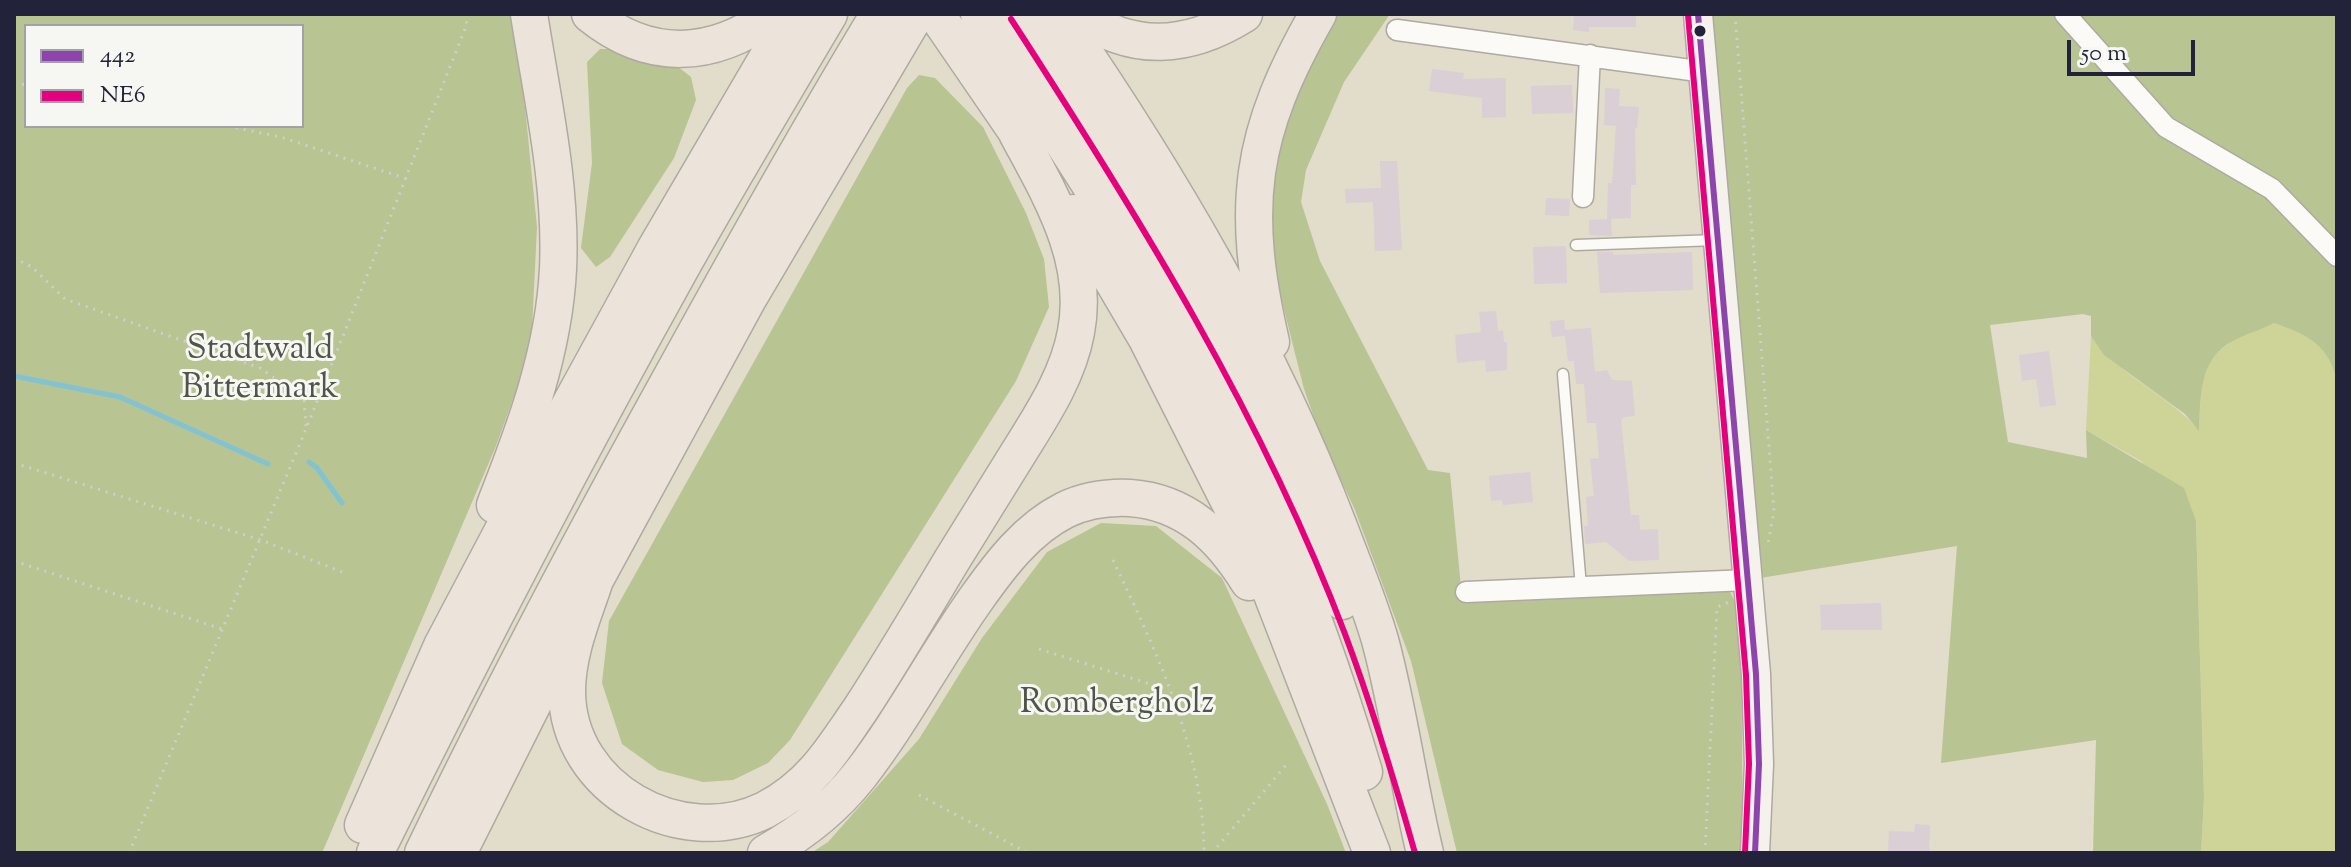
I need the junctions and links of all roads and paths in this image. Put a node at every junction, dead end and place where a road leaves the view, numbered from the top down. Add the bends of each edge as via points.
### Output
1 (464, 14) edge
2 (529, 14) edge
3 (590, 14) edge
4 (773, 14) edge
5 (793, 14) edge
6 (829, 14) edge
7 (879, 14) edge
8 (916, 14) edge
9 (979, 14) edge
10 (1019, 14) edge
11 (1058, 14) edge
12 (1079, 14) edge
13 (1244, 14) edge
14 (1318, 14) edge
15 (1698, 14) edge
16 (1735, 14) edge
17 (2065, 14) edge
18 (946, 28) edge
19 (1397, 30) dead end
20 (1590, 55) junction
21 (1705, 72) junction
22 (238, 128) edge
23 (1017, 133) junction
24 (407, 179) junction
25 (1583, 197) dead end
26 (1719, 240) junction
27 (1576, 245) dead end
28 (2337, 256) edge
29 (14, 258) edge
30 (1563, 374) dead end
31 (1289, 406) junction
32 (306, 429) junction
33 (14, 463) edge
34 (261, 540) junction
35 (1113, 560) dead end
36 (14, 561) edge
37 (342, 572) dead end
38 (595, 580) junction
39 (1748, 580) junction
40 (1581, 587) junction
41 (1466, 592) dead end
42 (222, 629) junction
43 (442, 646) junction
44 (1039, 649) dead end
45 (1300, 674) junction
46 (1169, 690) junction
47 (1287, 764) dead end
48 (1410, 791) junction
49 (919, 795) dead end
50 (129, 853) edge
51 (350, 853) edge
52 (375, 853) edge
53 (423, 853) edge
54 (458, 853) edge
55 (766, 853) edge
56 (1028, 853) edge
57 (1204, 853) edge
58 (1212, 853) edge
59 (1372, 853) edge
60 (1388, 853) edge
61 (1425, 853) edge
62 (1705, 853) edge
63 (1755, 853) edge

1 - 24 path via 467,24
2 - 43 highway via 558,224 554,315 527,419
3 - 4 highway via 636,42 689,49 735,38
5 - 43 highway via 657,246
6 - 52 highway via 575,461
7 - 53 highway via 622,466
8 - 38 highway via 749,297
9 - 60 highway via 1143,270 1260,491 1346,714
10 - 48 highway via 1144,208 1238,374 1295,489 1352,625
11 - 31 highway via 1181,207
12 - 13 highway via 1144,42 1202,37
14 - 31 highway via 1268,120 1254,191 1263,307
15 - 21 main road
16 - 39 path via 1774,511 1767,552
17 - 28 street via 2166,127 2272,189
18 - 23 highway
19 - 20 street
20 - 21 street
20 - 25 street
21 - 26 main road
22 - 24 path
23 - 38 highway via 1066,230 1075,265 1079,298 1067,365 871,693 817,769 765,810 735,820 699,823 666,817 621,795 579,743 567,694 569,667
23 - 45 highway via 1090,241 1187,415 1268,584
24 - 32 path
26 - 27 lane
26 - 39 main road
29 - 32 path via 32,267 65,299 260,368 304,399
30 - 40 lane
31 - 48 highway via 1379,639
32 - 34 path
33 - 34 path
34 - 37 path
34 - 42 path
35 - 46 path
36 - 42 path
38 - 54 highway
39 - 40 street
39 - 62 path via 1736,599 1717,607
39 - 63 main road via 1759,764
40 - 41 street
42 - 50 path
43 - 51 highway
44 - 46 path
45 - 55 highway via 1250,583 1211,532 1168,506 1143,499 1092,500 1045,522 1011,554 945,642 858,777 824,813
45 - 59 highway
46 - 57 path via 1190,752 1204,820
47 - 58 path
48 - 61 highway
49 - 56 path

